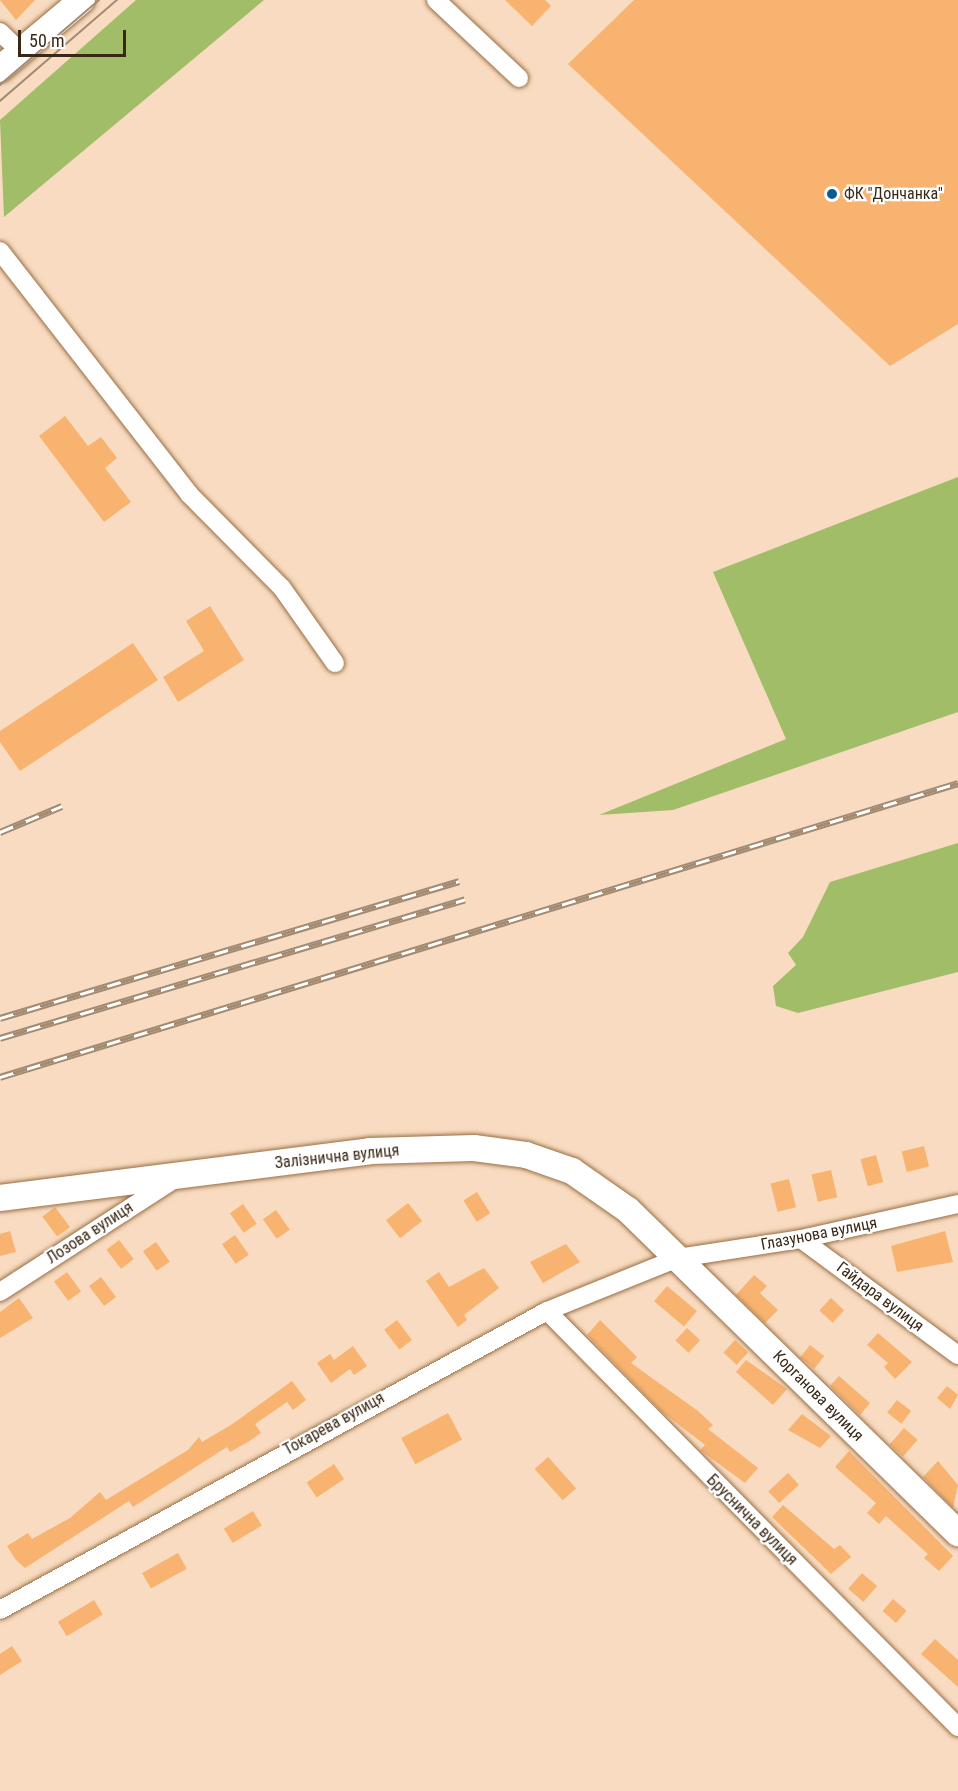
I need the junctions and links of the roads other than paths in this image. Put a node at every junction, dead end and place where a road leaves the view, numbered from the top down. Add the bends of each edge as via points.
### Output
1 (82, 0) edge
2 (436, 0) edge
3 (0, 32) edge
4 (21, 52) junction
5 (0, 69) edge
6 (519, 78) dead end
7 (0, 251) edge
8 (335, 663) dead end
9 (180, 1175) junction
10 (0, 1198) edge
11 (958, 1204) edge
12 (801, 1239) junction
13 (678, 1258) junction
14 (0, 1292) edge
15 (547, 1311) junction
16 (958, 1355) edge
17 (958, 1533) edge
18 (0, 1610) edge
19 (958, 1727) edge

1 - 4 main road
2 - 6 street
3 - 4 street
4 - 5 main road
7 - 8 street via 189,494 282,588
9 - 10 main road, Залізнична вулиця
9 - 13 main road, Залізнична вулиця via 370,1151 474,1148 526,1155 600,1188
9 - 14 street, Лозова вулиця
11 - 12 street, Глазунова вулиця
12 - 13 street, Глазунова вулиця
12 - 16 street, Гайдара вулиця
13 - 15 street, Токарева вулиця
13 - 17 main road, Корганова вулиця
15 - 18 street, Токарева вулиця
15 - 19 street, Бруснична вулиця

